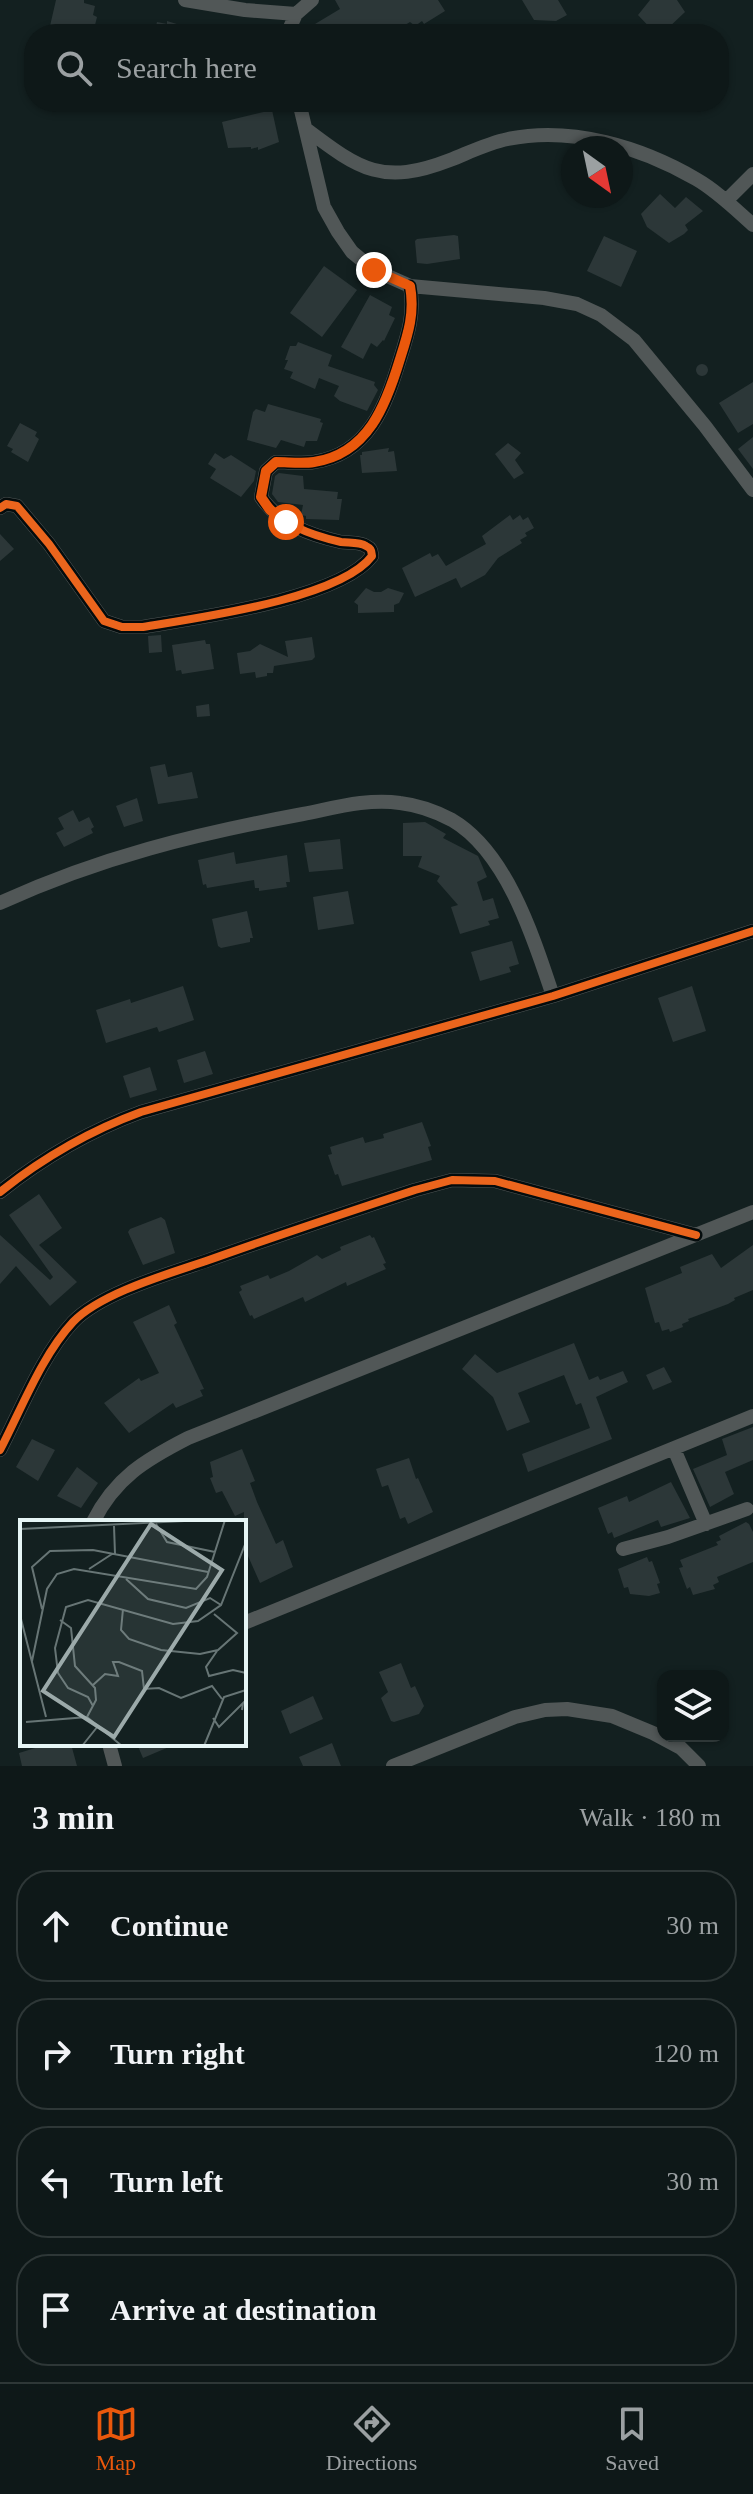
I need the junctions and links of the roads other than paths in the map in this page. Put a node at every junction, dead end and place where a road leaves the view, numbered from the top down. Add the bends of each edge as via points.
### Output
1 (185, 0) edge
2 (312, 0) edge
3 (296, 14) junction
4 (292, 24) edge
5 (302, 112) edge
6 (306, 129) junction
7 (753, 174) edge
8 (726, 201) junction
9 (753, 225) edge
10 (410, 286) junction
11 (753, 490) edge
12 (0, 508) edge
13 (0, 903) edge
14 (753, 931) edge
15 (553, 996) junction
16 (0, 1192) edge
17 (753, 1212) edge
18 (696, 1235) junction
19 (753, 1416) edge
20 (674, 1449) junction
21 (0, 1450) edge
22 (747, 1509) dead end
23 (94, 1520) edge
24 (706, 1524) junction
25 (623, 1549) dead end
26 (246, 1622) edge
27 (110, 1746) edge
28 (115, 1766) edge
29 (393, 1766) edge
30 (699, 1766) edge

1 - 3 street
2 - 3 street
3 - 4 street
5 - 6 street
6 - 8 street via 359,166 389,174 413,173 507,139 580,137 638,151 697,179
6 - 10 street via 324,207 338,232 374,270
7 - 8 street
8 - 9 street
10 - 11 street via 544,298 601,315 634,340
10 - 12 street via 411,324 375,423 332,457 312,463 276,462 266,471 261,497 270,510 308,533 365,545 372,556 361,567 279,601 122,627 104,621 17,506
13 - 15 street via 139,850 362,803 399,802 451,820 496,863
14 - 15 street
15 - 16 street via 115,1121 29,1169
17 - 18 street
18 - 21 street via 495,1181 452,1180 415,1190 169,1273 89,1310 48,1358
18 - 23 street via 188,1438 135,1467 103,1501
19 - 20 street
20 - 24 street
20 - 26 street
22 - 24 street
24 - 25 street
27 - 28 street
29 - 30 street via 515,1717 567,1709 612,1716 653,1733 681,1748

